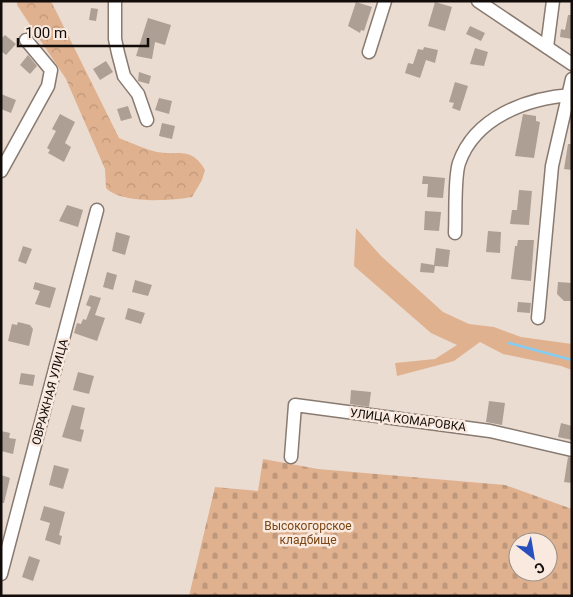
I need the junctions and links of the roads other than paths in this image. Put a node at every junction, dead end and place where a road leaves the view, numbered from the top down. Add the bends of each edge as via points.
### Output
1 (115, 1) edge
2 (385, 1) edge
3 (478, 1) edge
4 (553, 1) edge
5 (26, 40) dead end
6 (547, 47) junction
7 (369, 52) dead end
8 (572, 64) edge
9 (572, 79) edge
10 (571, 95) edge
11 (147, 120) dead end
12 (1, 171) edge
13 (97, 210) dead end
14 (455, 233) dead end
15 (538, 318) dead end
16 (572, 450) edge
17 (291, 457) dead end
18 (1, 574) edge

1 - 11 street via 115,39 124,76 138,94
2 - 7 street
3 - 6 street
4 - 6 street
5 - 12 street via 50,70 48,86
6 - 8 street
9 - 10 street
10 - 14 street via 516,108 489,123 472,139 458,165
10 - 15 street via 552,166
13 - 18 street, ОВРАЖНАЯ УЛИЦА
16 - 17 street, УЛИЦА КОМАРОВКА via 490,431 295,405

